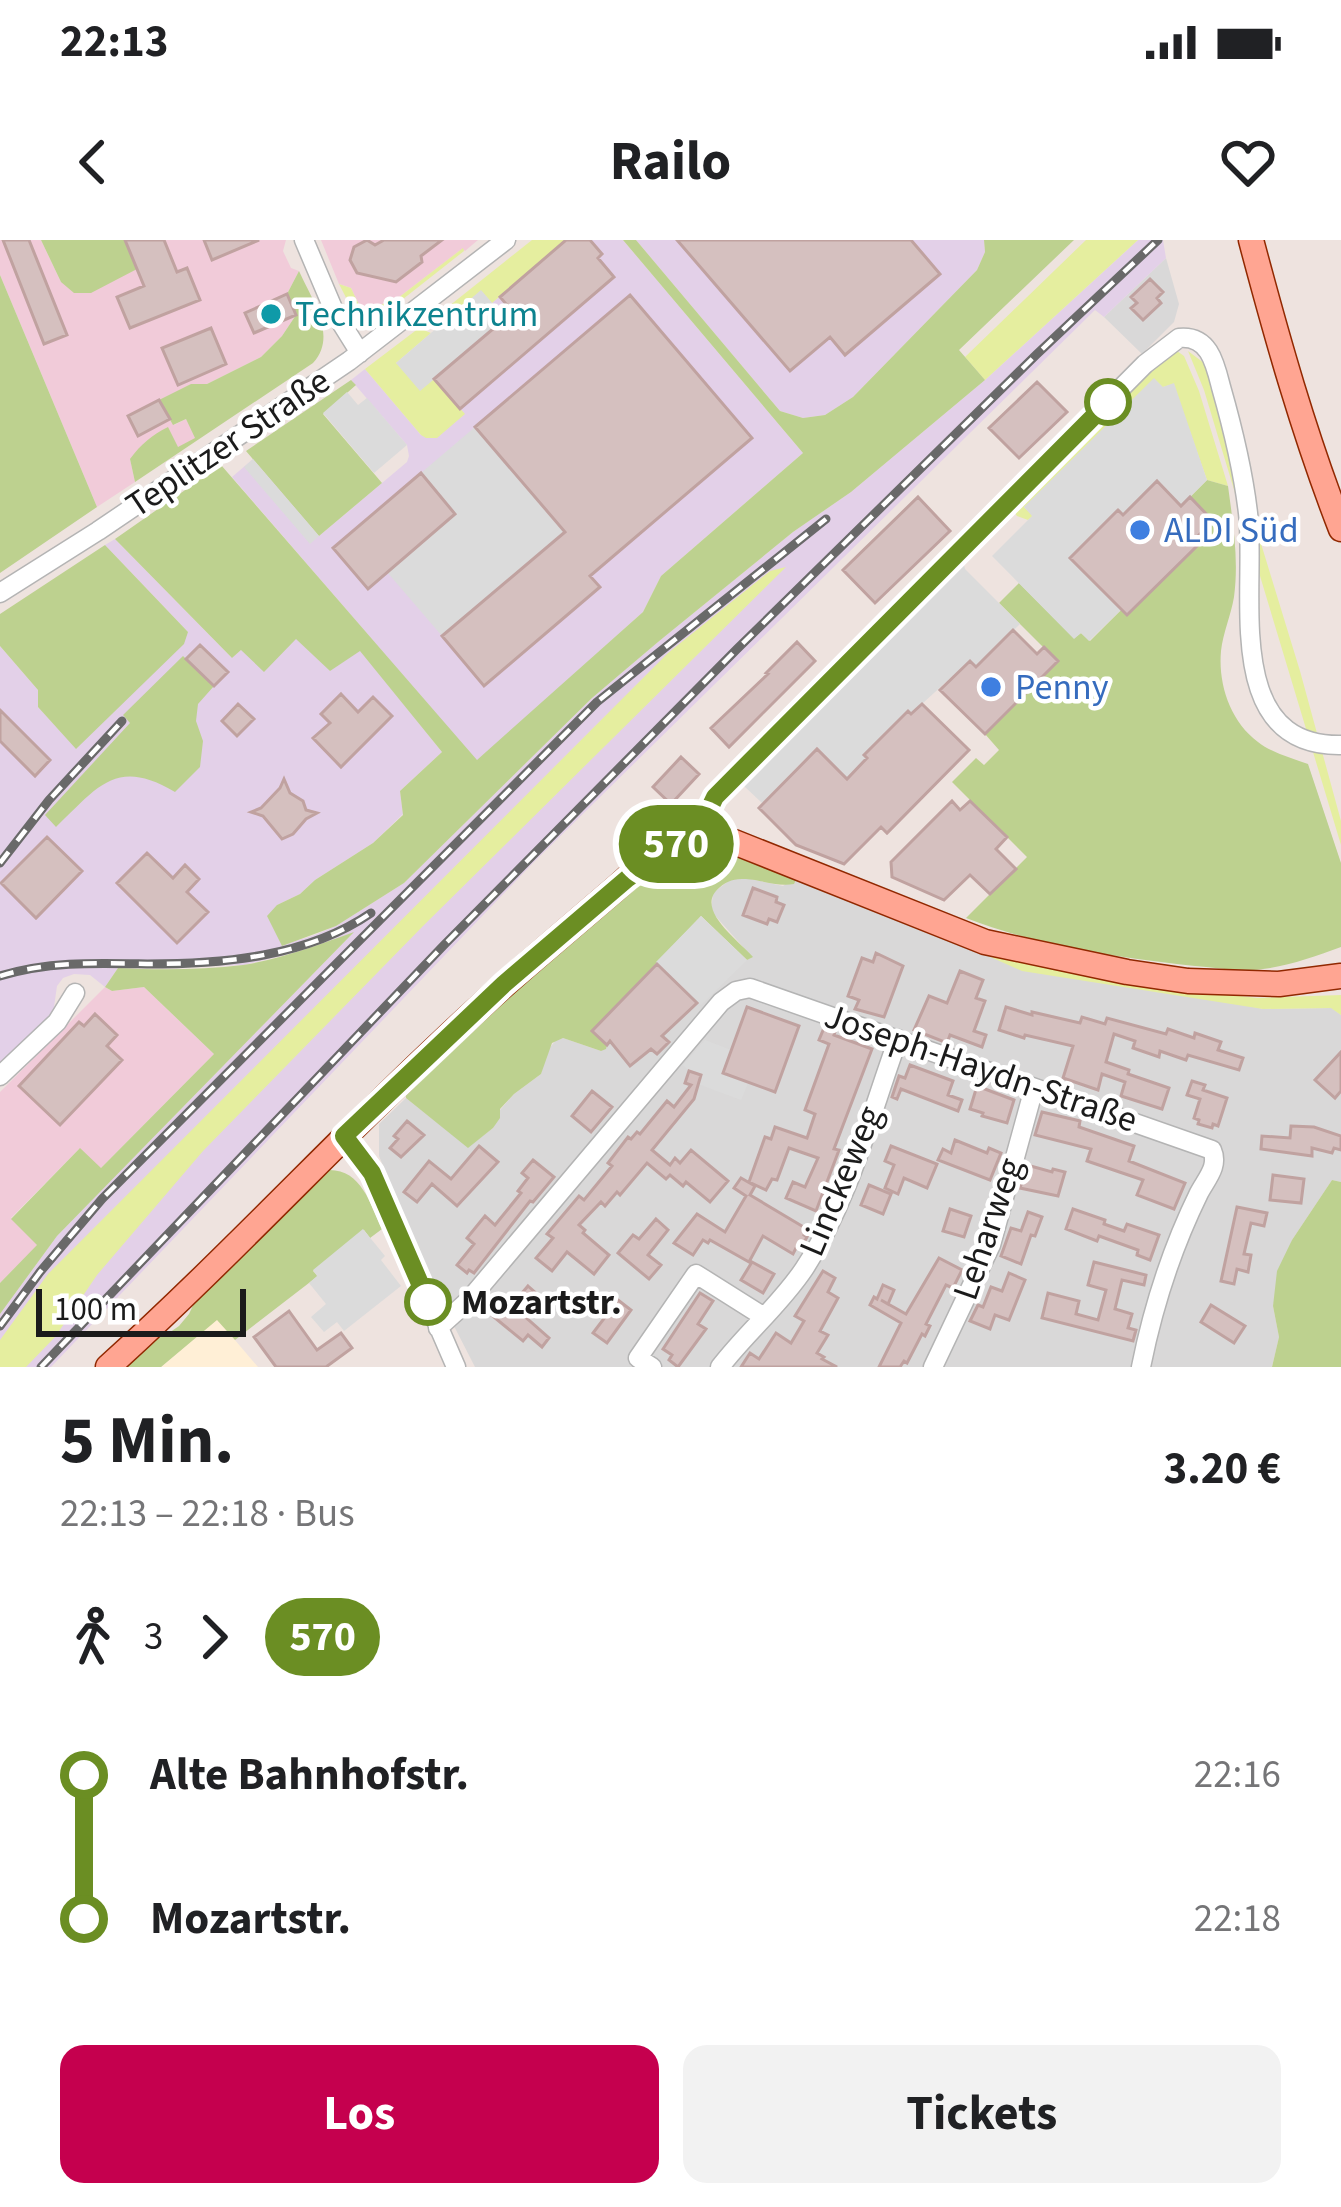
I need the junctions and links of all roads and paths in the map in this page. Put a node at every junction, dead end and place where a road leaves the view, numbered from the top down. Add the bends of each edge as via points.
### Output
1 (304, 240) edge
2 (506, 240) edge
3 (1252, 240) edge
4 (360, 353) junction
5 (1341, 529) edge
6 (0, 593) edge
7 (1339, 744) edge
8 (704, 838) junction
9 (1341, 976) edge
10 (75, 993) dead end
11 (898, 1040) junction
12 (0, 1076) edge
13 (1034, 1088) junction
14 (344, 1136) junction
15 (764, 1317) junction
16 (438, 1328) junction
17 (108, 1367) edge
18 (455, 1367) edge
19 (652, 1367) edge
20 (719, 1367) edge
21 (933, 1367) edge
22 (1142, 1367) edge

1 - 4 street
2 - 4 street, Teplitzer Straße
3 - 5 main road via 1285,368
4 - 6 street, Teplitzer Straße
7 - 8 street via 1316,745 1287,728 1258,688 1235,438 1208,350 1179,338 715,797
8 - 9 main road via 745,845 985,942 1188,981
8 - 14 main road via 671,846 628,878
10 - 12 street via 57,1022
11 - 13 street, Joseph-Haydn-Straße
11 - 15 street, Linckeweg via 825,1231
11 - 16 street, Joseph-Haydn-Straße via 771,994 730,994
13 - 21 street, Leharweg via 991,1244
13 - 22 street, Joseph-Haydn-Straße via 1215,1154 1161,1288
14 - 16 street via 372,1173
14 - 17 main road
15 - 19 street via 696,1274 638,1358
15 - 20 street, Linckeweg
16 - 18 street

